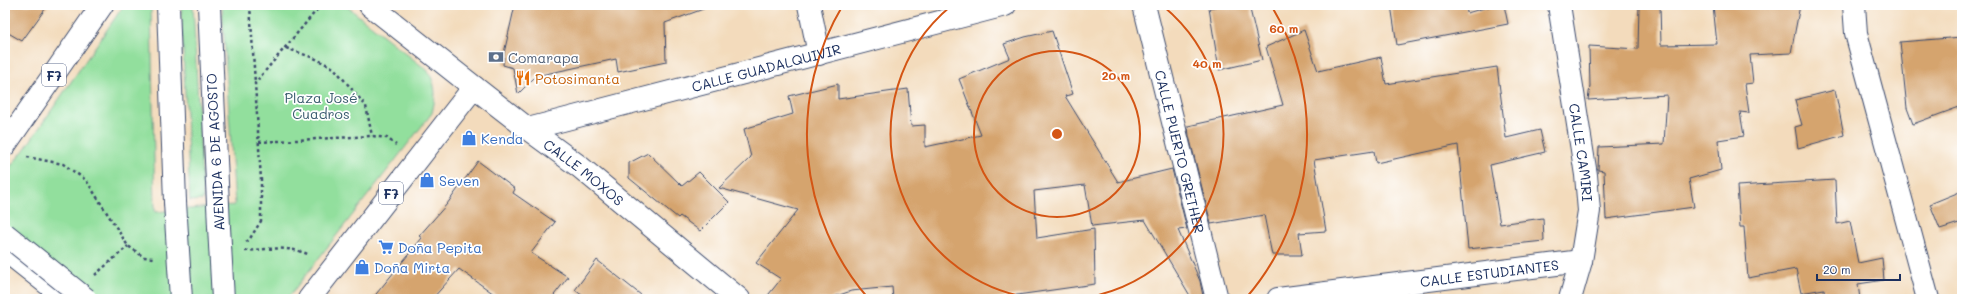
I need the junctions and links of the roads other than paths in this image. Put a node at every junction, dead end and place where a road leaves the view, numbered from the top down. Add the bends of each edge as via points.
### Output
1 (102, 5) edge
2 (168, 5) edge
3 (208, 5) edge
4 (370, 5) edge
5 (809, 5) edge
6 (1005, 5) edge
7 (1144, 5) edge
8 (1559, 5) edge
9 (1854, 5) edge
10 (819, 54) junction
11 (474, 86) junction
12 (528, 130) junction
13 (5, 145) edge
14 (5, 234) edge
15 (5, 250) edge
16 (1581, 261) junction
17 (5, 268) edge
18 (88, 289) edge
19 (44, 299) edge
20 (67, 299) edge
21 (181, 299) edge
22 (223, 299) edge
23 (309, 299) edge
24 (739, 299) edge
25 (1217, 299) edge
26 (1278, 299) edge
27 (1570, 299) edge
28 (1928, 299) edge

1 - 13 street, F7
2 - 21 street, bridge
3 - 22 street, AVENIDA 6 DE AGOSTO, bridge
4 - 11 street, CALLE MOXOS
5 - 10 street
6 - 10 street, CALLE GUADALQUIVIR
7 - 25 street, CALLE PUERTO GRETHER
8 - 16 street, CALLE CAMIRI via 1586,175 1589,211
9 - 28 street via 1856,33
10 - 12 street, CALLE GUADALQUIVIR
11 - 12 street, CALLE MOXOS
11 - 23 street, F7
12 - 24 street, CALLE MOXOS via 580,167
14 - 18 street, bridge
15 - 20 street
16 - 26 street, CALLE ESTUDIANTES
16 - 27 street, CALLE CAMIRI
17 - 19 street

